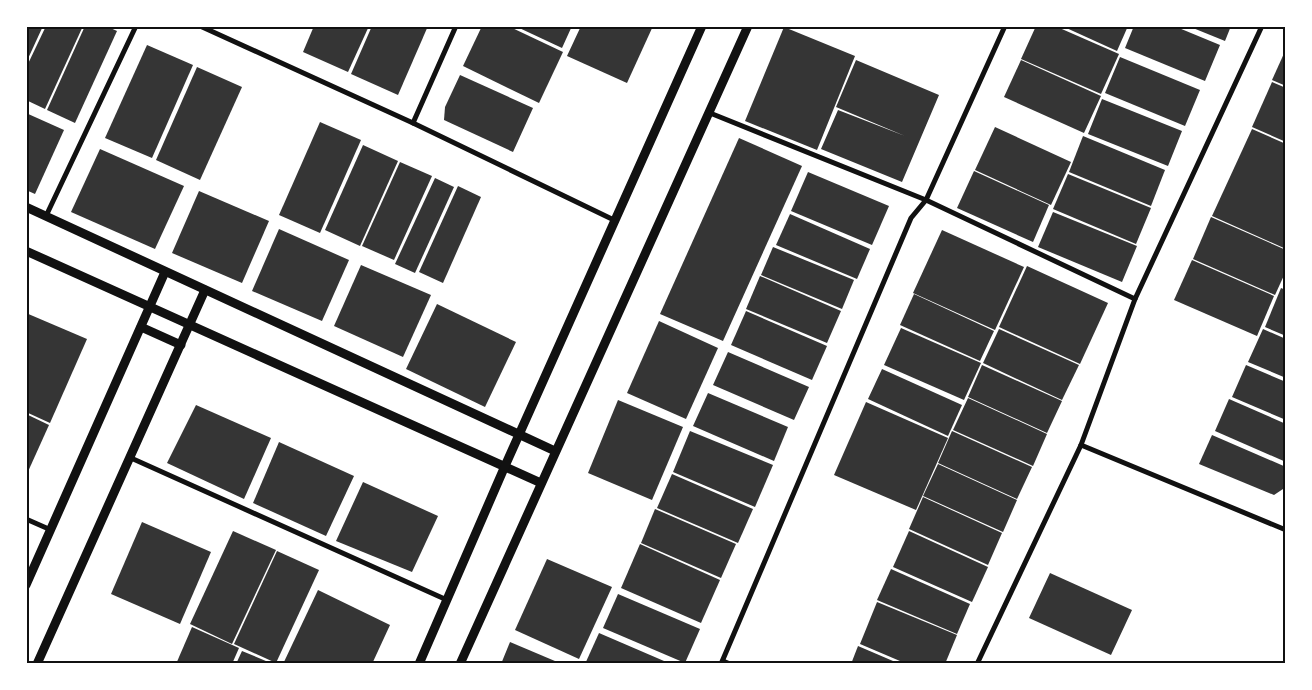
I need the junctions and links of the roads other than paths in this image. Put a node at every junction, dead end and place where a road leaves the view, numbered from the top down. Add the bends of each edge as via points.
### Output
1 (136, 26) edge
2 (200, 26) edge
3 (456, 26) edge
4 (702, 26) edge
5 (748, 26) edge
6 (1005, 26) edge
7 (1262, 26) edge
8 (710, 114) junction
9 (413, 123) junction
10 (926, 200) junction
11 (26, 207) edge
12 (46, 216) junction
13 (616, 222) junction
14 (26, 251) edge
15 (165, 272) junction
16 (205, 290) junction
17 (1135, 299) junction
18 (150, 306) junction
19 (190, 325) junction
20 (142, 327) junction
21 (181, 345) junction
22 (520, 436) junction
23 (1081, 445) junction
24 (555, 451) junction
25 (131, 458) junction
26 (505, 466) junction
27 (541, 483) junction
28 (26, 519) edge
29 (51, 530) junction
30 (1286, 530) edge
31 (26, 585) edge
32 (447, 600) junction
33 (722, 662) edge
34 (36, 664) edge
35 (419, 664) edge
36 (460, 664) edge
37 (730, 664) edge
38 (977, 664) edge

1 - 12 street
2 - 9 street
3 - 9 street
4 - 13 street
5 - 8 street
6 - 10 street
7 - 17 street
8 - 10 street
8 - 24 street
9 - 13 street
10 - 17 street
10 - 33 street via 910,218
11 - 12 street
12 - 15 street
13 - 22 street
14 - 18 street
15 - 16 street
15 - 18 street
16 - 19 street
16 - 22 street
17 - 23 street
18 - 19 street
18 - 20 street
19 - 21 street
19 - 26 street
20 - 21 street
20 - 29 street
21 - 25 street
22 - 24 street
22 - 26 street
23 - 30 street
23 - 38 street
24 - 27 street
25 - 32 street
25 - 34 street
26 - 27 street
26 - 32 street
27 - 36 street
28 - 29 street
29 - 31 street
32 - 35 street
33 - 37 street

